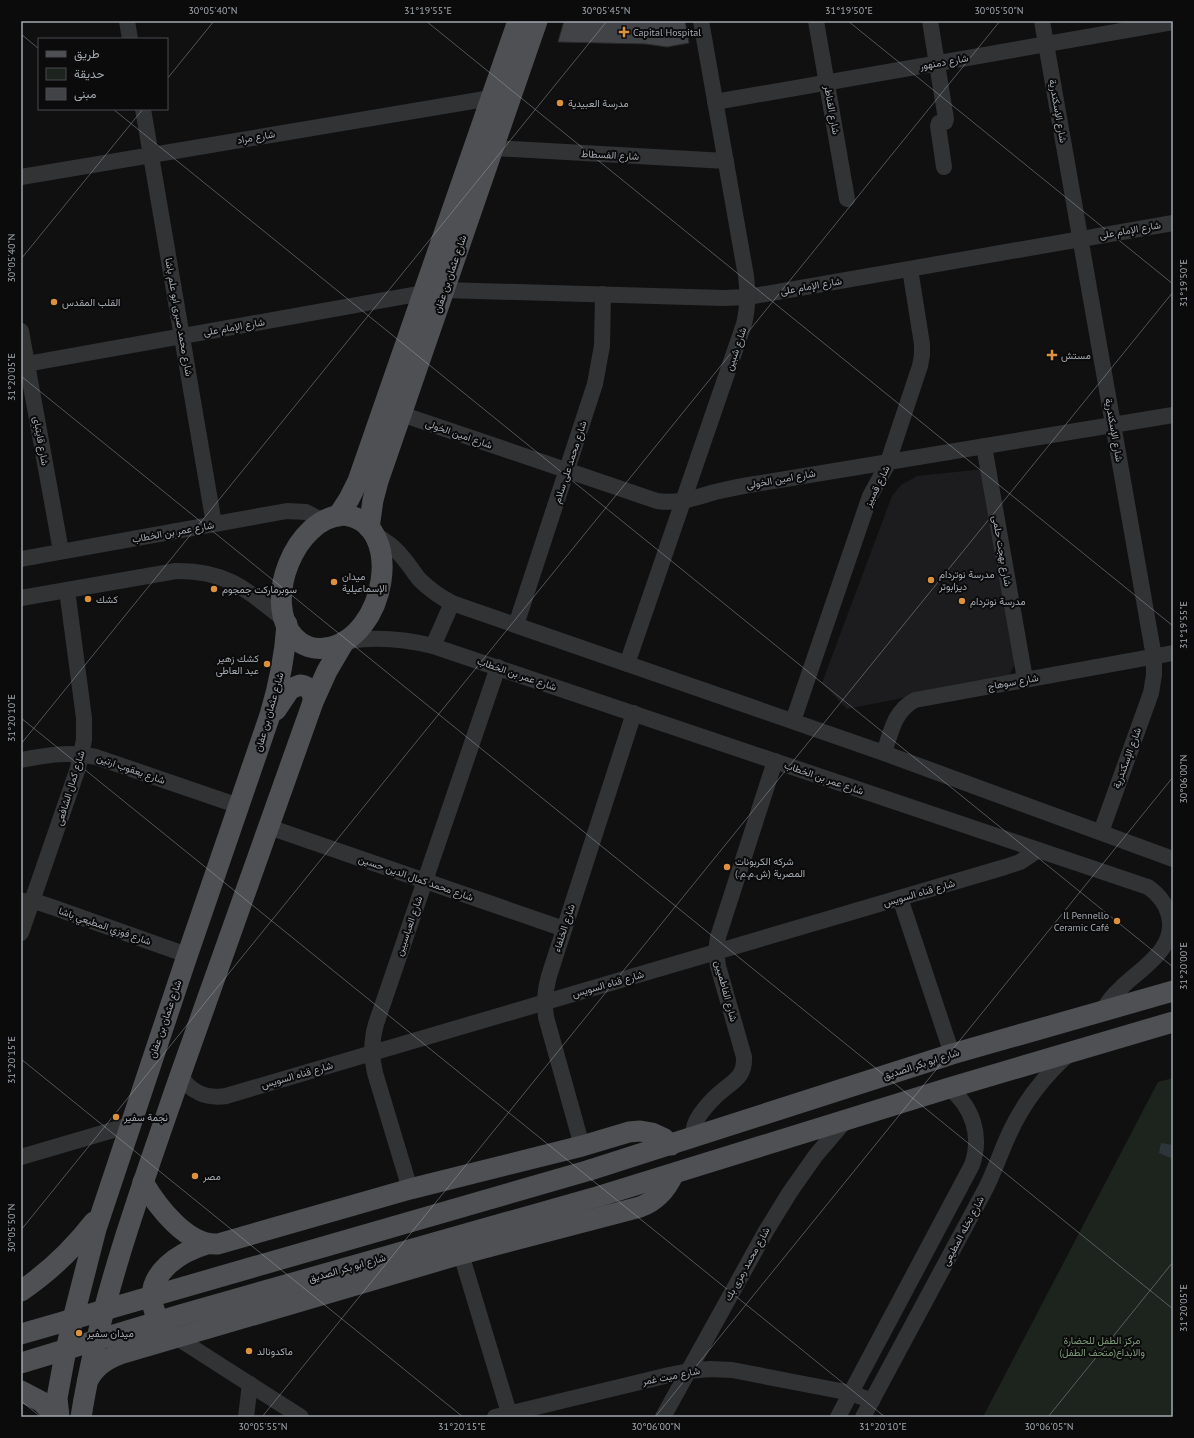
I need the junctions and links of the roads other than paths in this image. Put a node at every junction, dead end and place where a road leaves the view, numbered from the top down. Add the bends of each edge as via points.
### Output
1 (127, 21) edge
2 (518, 21) edge
3 (537, 21) edge
4 (701, 21) edge
5 (816, 21) edge
6 (930, 21) edge
7 (1042, 21) edge
8 (1172, 24) edge
9 (130, 38) edge
10 (1046, 44) junction
11 (936, 63) junction
12 (827, 82) junction
13 (491, 98) junction
14 (715, 102) junction
15 (143, 110) edge
16 (493, 148) junction
17 (151, 155) junction
18 (726, 161) junction
19 (944, 167) dead end
20 (21, 177) edge
21 (847, 199) dead end
22 (1173, 223) edge
23 (1080, 239) junction
24 (910, 269) junction
25 (444, 290) junction
26 (423, 293) junction
27 (602, 294) junction
28 (748, 297) junction
29 (21, 331) edge
30 (182, 336) junction
31 (24, 364) edge
32 (401, 414) junction
33 (1173, 415) edge
34 (1113, 424) junction
35 (984, 446) junction
36 (888, 462) junction
37 (567, 470) junction
38 (683, 501) junction
39 (330, 518) junction
40 (214, 524) junction
41 (371, 531) junction
42 (61, 551) junction
43 (21, 559) edge
44 (67, 590) junction
45 (21, 598) edge
46 (452, 603) junction
47 (286, 623) junction
48 (516, 625) junction
49 (344, 642) junction
50 (433, 646) junction
51 (1173, 653) edge
52 (1154, 657) junction
53 (628, 664) junction
54 (498, 667) junction
55 (1024, 679) junction
56 (314, 702) junction
57 (634, 714) junction
58 (793, 721) junction
59 (267, 724) junction
60 (884, 753) junction
61 (82, 754) junction
62 (21, 760) edge
63 (775, 761) junction
64 (239, 806) junction
65 (269, 827) junction
66 (1101, 832) junction
67 (1038, 850) junction
68 (1173, 859) edge
69 (425, 881) junction
70 (900, 898) junction
71 (26, 901) edge
72 (1171, 912) edge
73 (564, 929) junction
74 (21, 933) edge
75 (716, 952) junction
76 (187, 955) junction
77 (1173, 991) edge
78 (545, 1002) junction
79 (1102, 1012) junction
80 (1173, 1022) edge
81 (1071, 1052) junction
82 (372, 1053) junction
83 (952, 1054) junction
84 (180, 1075) junction
85 (949, 1088) junction
86 (846, 1120) junction
87 (130, 1125) junction
88 (694, 1137) junction
89 (671, 1145) junction
90 (582, 1146) junction
91 (21, 1157) edge
92 (673, 1174) junction
93 (143, 1182) junction
94 (410, 1189) junction
95 (101, 1210) junction
96 (207, 1244) junction
97 (461, 1254) junction
98 (21, 1291) edge
99 (21, 1334) edge
100 (176, 1337) junction
101 (21, 1363) edge
102 (689, 1371) junction
103 (86, 1384) junction
104 (250, 1384) junction
105 (21, 1391) edge
106 (851, 1393) junction
107 (872, 1401) junction
108 (502, 1415) edge
109 (57, 1417) edge
110 (81, 1417) edge
111 (246, 1417) edge
112 (301, 1417) edge
113 (663, 1417) edge
114 (838, 1417) edge
115 (863, 1417) edge

1 - 9 street
2 - 13 main road, شارع عثمان بن عفان
3 - 16 main road, شارع عثمان بن عفان
4 - 14 street, شارع شبين
5 - 12 street, شارع القناطر
6 - 11 street
7 - 10 street, شارع الإسكندرية
8 - 10 street, شارع دمنهور
10 - 11 street, شارع دمنهور
10 - 23 street, شارع الإسكندرية
11 - 12 street, شارع دمنهور
11 - 19 street via 946,119 938,126
12 - 14 street, شارع دمنهور
12 - 21 street, شارع القناطر
13 - 17 street, شارع مراد
13 - 26 main road, شارع عثمان بن عفان
14 - 18 street, شارع شبين
15 - 17 street, شارع محمد صبرى ابو علم باشا
16 - 18 street, شارع الفسطاط
16 - 25 main road, شارع عثمان بن عفان
17 - 20 street, شارع مراد
17 - 30 street, شارع محمد صبرى ابو علم باشا
18 - 28 street, شارع شبين
22 - 23 street, شارع الإمام على
23 - 24 street, شارع الإمام على
23 - 34 street, شارع الإسكندرية
24 - 28 street, شارع الإمام على
24 - 36 street, شارع قمبيز via 922,355 919,372
25 - 27 street, شارع الإمام على
25 - 32 main road, شارع عثمان بن عفان
26 - 30 street, شارع الإمام على
26 - 39 main road, شارع عثمان بن عفان via 356,487 349,499
27 - 28 street, شارع الإمام على
27 - 37 street, شارع محمد على سلام via 602,346 598,374
28 - 38 street, شارع شبين via 744,324
29 - 31 street, شارع قايتباى
30 - 31 street, شارع الإمام على
30 - 40 street, شارع محمد صبرى ابو علم باشا
31 - 42 street, شارع قايتباى
32 - 37 street, شارع امين الخولى
32 - 41 main road, شارع عثمان بن عفان via 376,487
33 - 34 street, شارع امين الخولى
34 - 35 street, شارع امين الخولى
34 - 52 street, شارع الإسكندرية
35 - 36 street, شارع امين الخولى
35 - 55 street, شارع بهجت حلمى
36 - 38 street, شارع امين الخولى via 755,484
36 - 58 street, شارع قمبيز via 870,496
37 - 38 street, شارع امين الخولى via 657,500
37 - 48 street, شارع محمد على سلام
38 - 53 street, شارع شبين
39 - 40 street, شارع عمر بن الخطاب via 292,511
39 - 41 main road via 355,518
39 - 47 main road via 304,537 294,550 283,580 282,605
40 - 42 street, شارع عمر بن الخطاب
41 - 46 street via 397,550 429,588
41 - 49 main road via 381,562 379,592 364,623
42 - 43 street, شارع عمر بن الخطاب
44 - 45 street
44 - 47 street via 176,571 202,572 239,585
44 - 61 street, شارع كمال الشافعى via 84,718
46 - 48 street
46 - 50 street
47 - 49 main road via 300,643 315,649 330,648
47 - 59 main road, شارع عثمان بن عفان via 280,679
48 - 53 street
49 - 50 street, شارع عمر بن الخطاب via 389,640
49 - 56 main road via 327,671
50 - 54 street, شارع عمر بن الخطاب
51 - 52 street, شارع سوهاج
52 - 55 street, شارع سوهاج
52 - 66 street, شارع الإسكندرية via 1151,693
53 - 58 street
54 - 57 street, شارع عمر بن الخطاب
54 - 69 street, شارع العباسيين
55 - 60 street, شارع سوهاج via 915,700 896,716
56 - 59 main road via 308,688 296,685 288,692
56 - 65 main road
57 - 63 street, شارع عمر بن الخطاب
57 - 73 street, شارع الخلفاء
58 - 60 street
59 - 64 main road, شارع عثمان بن عفان
60 - 66 street
61 - 62 street, شارع يعقوب ارتين via 53,754
61 - 64 street, شارع يعقوب ارتين
61 - 71 street, شارع كمال الشافعى
63 - 67 street, شارع عمر بن الخطاب
63 - 75 street, شارع الفاطميين via 718,937
64 - 76 main road, شارع عثمان بن عفان
65 - 69 street, شارع محمد كمال الدين حسين
65 - 84 main road
66 - 68 street
67 - 70 street, شارع قناه السويس via 1010,866
67 - 72 street, شارع عمر بن الخطاب via 1148,887
69 - 73 street, شارع محمد كمال الدين حسين
69 - 82 street, شارع العباسيين via 376,1024
70 - 75 street, شارع قناه السويس
70 - 83 street
71 - 74 street, شارع كمال الشافعى
71 - 76 street, شارع فوزي المطيعي باشا via 55,908
72 - 79 street, شارع عمر بن الخطاب via 1166,944 1117,991
73 - 78 street, شارع الخلفاء via 547,982
75 - 78 street, شارع قناه السويس
75 - 88 street, شارع الفاطميين via 745,1062 738,1078 703,1110 694,1127
76 - 87 main road, شارع عثمان بن عفان
77 - 79 main road, شارع ابو بكر الصديق
78 - 82 street, شارع قناه السويس
78 - 90 street, شارع الخلفاء via 548,1025
79 - 83 main road, شارع ابو بكر الصديق
80 - 81 main road, شارع ابو بكر الصديق
81 - 85 main road, شارع ابو بكر الصديق
81 - 107 street, شارع نخله المطيعى via 1047,1076 1018,1117 992,1176
82 - 84 street, شارع قناه السويس via 221,1096 200,1093 187,1084
82 - 94 street, شارع العباسيين via 375,1073
83 - 88 main road, شارع ابو بكر الصديق
84 - 93 main road
85 - 86 main road, شارع ابو بكر الصديق
85 - 106 street via 964,1103 974,1123 977,1144 972,1166
86 - 92 main road, شارع ابو بكر الصديق
86 - 102 street, شارع محمد رمزى بك via 816,1155 790,1192
87 - 91 street
87 - 95 main road, شارع عثمان بن عفان
88 - 89 main road, شارع ابو بكر الصديق
89 - 90 main road via 658,1135 634,1131
89 - 99 main road, شارع ابو بكر الصديق, bridge
90 - 94 main road
92 - 97 main road, شارع ابو بكر الصديق via 660,1194 646,1205
92 - 101 main road, شارع ابو بكر الصديق, bridge
93 - 96 main road via 166,1214 183,1230
93 - 103 main road via 113,1274
94 - 96 main road via 223,1243
95 - 98 main road via 70,1251
95 - 109 main road, شارع عثمان بن عفان via 64,1360 57,1398
96 - 100 main road via 174,1259 156,1281 152,1295 156,1316
97 - 100 main road, شارع ابو بكر الصديق
97 - 108 street
100 - 103 main road, شارع ابو بكر الصديق via 112,1357 94,1370
100 - 104 street
102 - 106 street, شارع ميت غمر via 732,1370
102 - 108 street, شارع ميت غمر
102 - 113 street, شارع محمد رمزى بك
103 - 110 main road
104 - 111 street
104 - 112 street
105 - 109 main road via 42,1402
106 - 107 street, شارع ميت غمر
106 - 114 street
107 - 115 street, شارع نخله المطيعى

